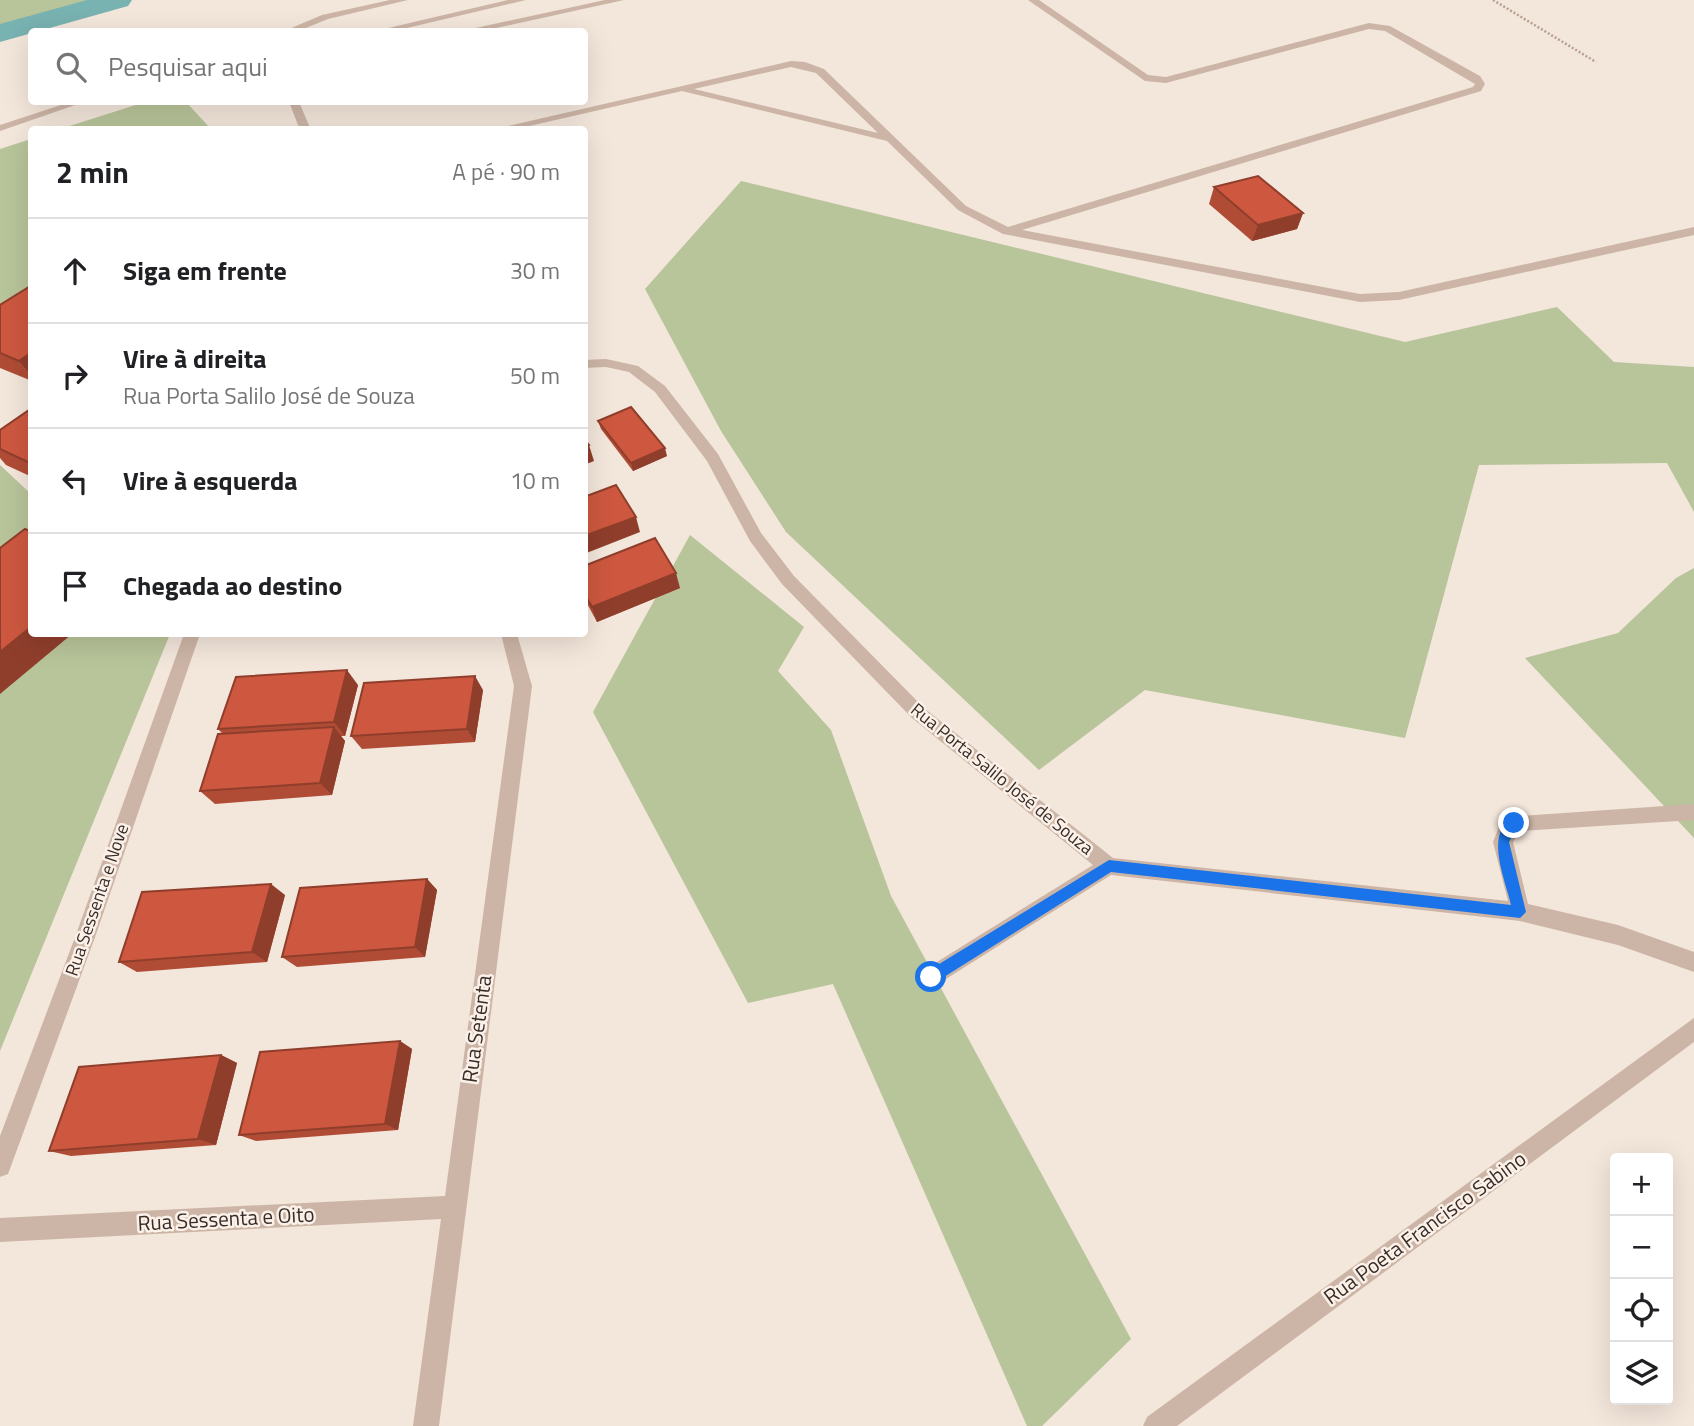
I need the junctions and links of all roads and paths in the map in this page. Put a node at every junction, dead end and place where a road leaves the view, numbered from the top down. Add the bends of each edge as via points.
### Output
1 (334, 0) edge
2 (403, 0) edge
3 (521, 0) edge
4 (619, 0) edge
5 (1033, 0) edge
6 (1493, 0) edge
7 (325, 17) junction
8 (296, 28) edge
9 (393, 28) edge
10 (481, 28) edge
11 (1596, 62) dead end
12 (681, 89) junction
13 (70, 105) edge
14 (295, 105) edge
15 (304, 126) edge
16 (514, 126) edge
17 (0, 128) edge
18 (890, 139) junction
19 (1006, 231) junction
20 (1694, 231) edge
21 (588, 364) edge
22 (191, 637) edge
23 (510, 637) edge
24 (1694, 812) edge
25 (1109, 866) junction
26 (1520, 912) junction
27 (1694, 962) edge
28 (931, 977) dead end
29 (1694, 1029) edge
30 (0, 1166) edge
31 (453, 1207) junction
32 (0, 1230) edge
33 (426, 1426) edge
34 (1156, 1426) edge

1 - 7 street
2 - 7 street
3 - 9 street
4 - 10 street
5 - 19 street via 1153,80 1369,26 1387,28 1480,84 1477,89
6 - 11 path
7 - 8 street
12 - 16 street
12 - 18 street
12 - 18 street via 791,64 805,65 820,71
13 - 17 street
14 - 15 street
18 - 19 street via 962,208
19 - 20 street via 1360,298 1399,296
21 - 25 street, Rua Porta Salilo José de Souza via 633,369 660,389 713,458 755,537 788,580 918,713
22 - 30 street, Rua Sessenta e Nove
23 - 31 street, Rua Setenta via 523,686
24 - 26 street via 1514,823 1503,842
25 - 26 street, Rua Porta Salilo José de Souza
25 - 28 street
26 - 27 street, Rua Porta Salilo José de Souza via 1618,935
29 - 34 street, Rua Poeta Francisco Sabino
31 - 32 street, Rua Sessenta e Oito
31 - 33 street, Rua Setenta

